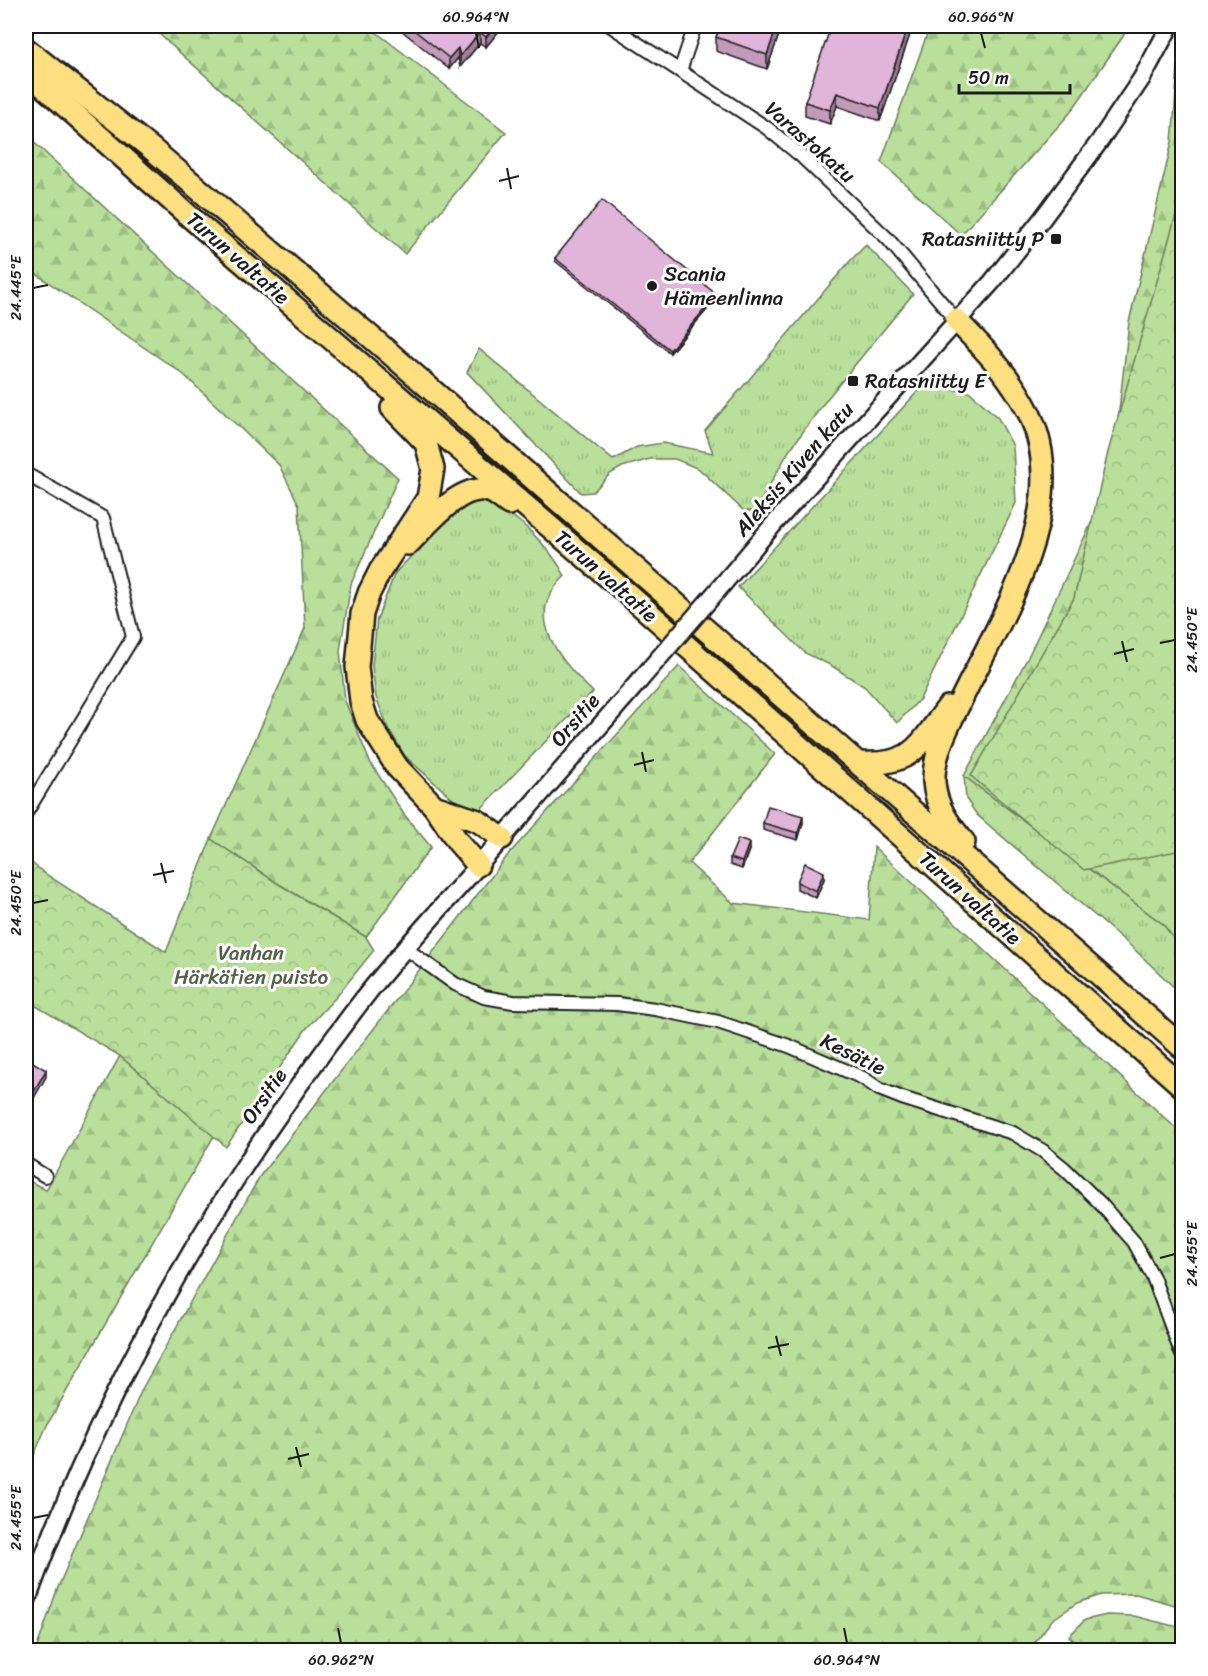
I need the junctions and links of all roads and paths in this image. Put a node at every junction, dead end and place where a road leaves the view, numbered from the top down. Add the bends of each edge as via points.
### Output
1 (611, 26) edge
2 (696, 26) edge
3 (1170, 26) edge
4 (26, 49) edge
5 (26, 71) edge
6 (680, 71) junction
7 (189, 216) junction
8 (956, 320) junction
9 (26, 474) edge
10 (380, 571) junction
11 (629, 595) junction
12 (975, 671) junction
13 (640, 680) joint
14 (859, 763) junction
15 (434, 806) junction
16 (26, 813) edge
17 (502, 838) junction
18 (478, 865) junction
19 (1007, 892) junction
20 (405, 948) junction
21 (1182, 1047) edge
22 (1182, 1086) edge
23 (26, 1164) edge
24 (45, 1176) dead end
25 (1182, 1355) edge
26 (26, 1603) edge

1 - 6 street, Varastokatu
2 - 6 street
3 - 8 main road, Aleksis Kiven katu via 1151,64 1099,142 992,282
4 - 14 highway, Turun valtatie via 270,249
5 - 7 highway, Turun valtatie
6 - 8 street, Varastokatu via 767,128 800,155 888,239
7 - 10 highway via 267,300 403,417 426,443 433,470 428,498
7 - 11 highway, Turun valtatie
8 - 12 highway via 995,362 1030,415 1044,480 1039,522 1009,608
8 - 13 main road, Aleksis Kiven katu, bridge
9 - 16 street via 103,518 133,637
10 - 11 highway via 459,496 490,491
10 - 15 highway via 362,614 357,666 362,702 372,729 397,767
11 - 22 highway, Turun valtatie
12 - 14 highway via 915,750 893,763
12 - 19 highway via 936,761 935,794 947,822
13 - 17 main road, Orsitie
14 - 19 highway, Turun valtatie
15 - 17 highway via 478,821
15 - 18 highway
17 - 18 main road, Orsitie
18 - 20 main road, Orsitie
19 - 21 highway, Turun valtatie
20 - 25 street, Kesätie via 455,984 484,998 617,1004 718,1022 789,1046 902,1098 1013,1132 1065,1169 1134,1242 1153,1277
20 - 26 main road, Orsitie via 304,1078 207,1226 151,1324 94,1438 48,1541
23 - 24 street

